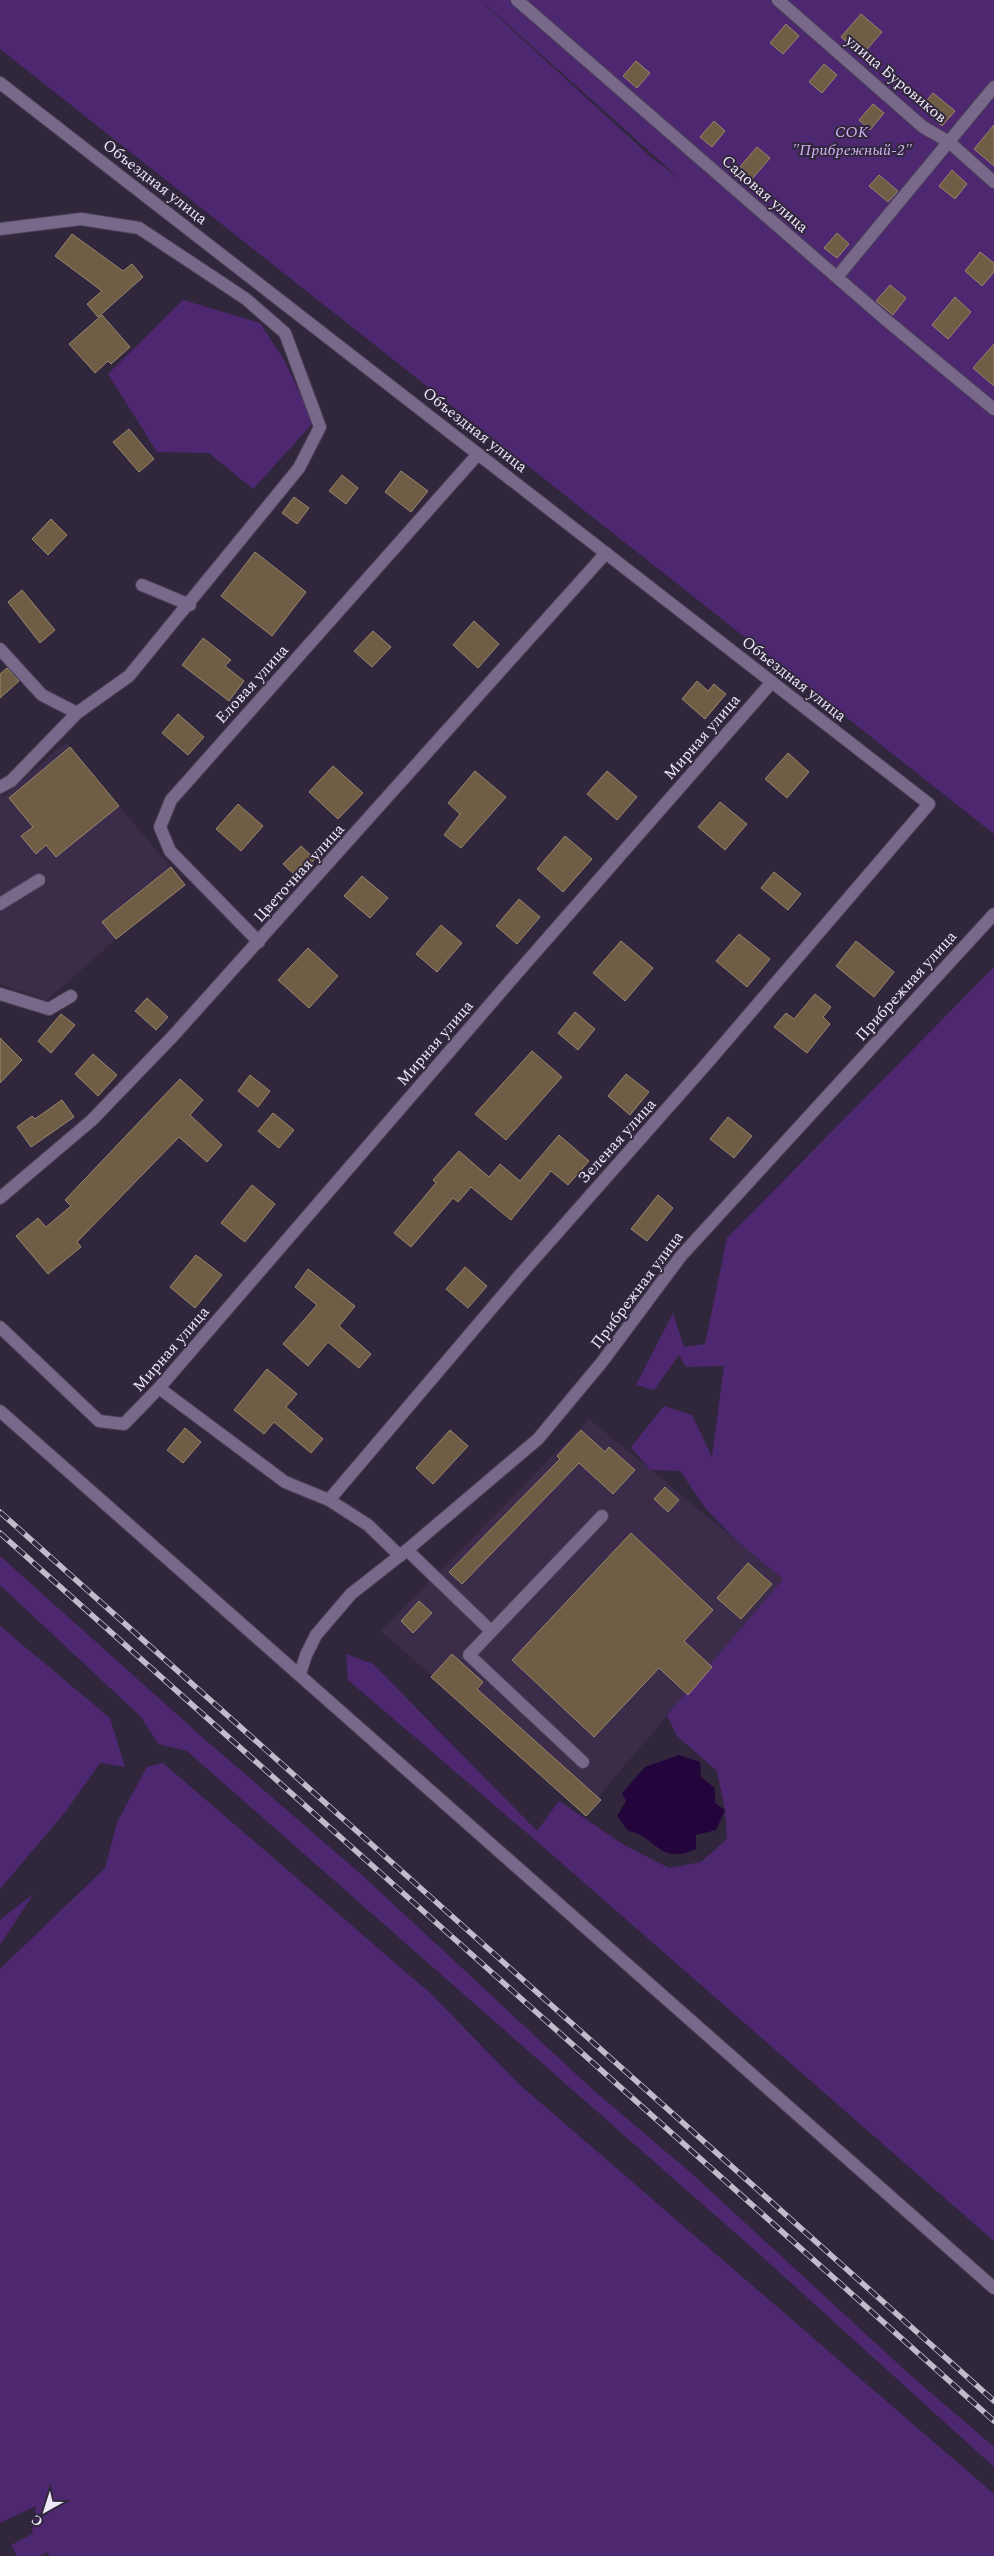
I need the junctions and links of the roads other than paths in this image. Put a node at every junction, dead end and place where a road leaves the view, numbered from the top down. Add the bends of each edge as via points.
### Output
1 (517, 0) edge
2 (778, 0) edge
3 (0, 83) edge
4 (994, 87) edge
5 (949, 142) junction
6 (994, 182) edge
7 (0, 229) edge
8 (837, 278) junction
9 (992, 405) edge
10 (478, 454) junction
11 (606, 553) junction
12 (142, 585) dead end
13 (190, 605) junction
14 (0, 649) edge
15 (772, 682) junction
16 (77, 713) junction
17 (0, 787) edge
18 (929, 804) joint
19 (39, 880) dead end
20 (0, 904) edge
21 (994, 914) edge
22 (259, 942) junction
23 (0, 994) edge
24 (71, 996) dead end
25 (0, 1198) edge
26 (0, 1327) edge
27 (159, 1388) junction
28 (0, 1410) edge
29 (329, 1500) junction
30 (602, 1516) dead end
31 (404, 1553) junction
32 (491, 1631) junction
33 (300, 1674) junction
34 (583, 1762) dead end
35 (994, 2288) edge

1 - 8 street, Садовая улица
2 - 5 street, улица Буровиков via 923,126
3 - 10 street, Объездная улица
4 - 5 street
5 - 6 street, улица Буровиков
5 - 8 street
7 - 13 street via 81,219 138,228 246,299 285,334 320,427 300,468
8 - 9 street, Садовая улица
10 - 11 street, Объездная улица
10 - 22 street, Еловая улица via 171,800 160,826 170,851
11 - 15 street, Объездная улица
11 - 22 street, Цветочная улица
12 - 13 street
13 - 16 street via 129,676
14 - 16 street via 42,695
15 - 18 street, Объездная улица
15 - 27 street, Мирная улица
16 - 17 street via 11,781
18 - 29 street, Зеленая улица
19 - 20 street
21 - 31 street, Прибрежная улица via 681,1256 602,1362 538,1439
22 - 25 street, Цветочная улица via 92,1120
23 - 24 street via 49,1009
26 - 27 street, Мирная улица via 99,1421 124,1424
27 - 29 street via 285,1482
28 - 33 street
29 - 31 street
30 - 32 street
31 - 32 street
31 - 33 street, Прибрежная улица via 351,1594 336,1610 316,1635
32 - 34 street via 469,1655
33 - 35 street

